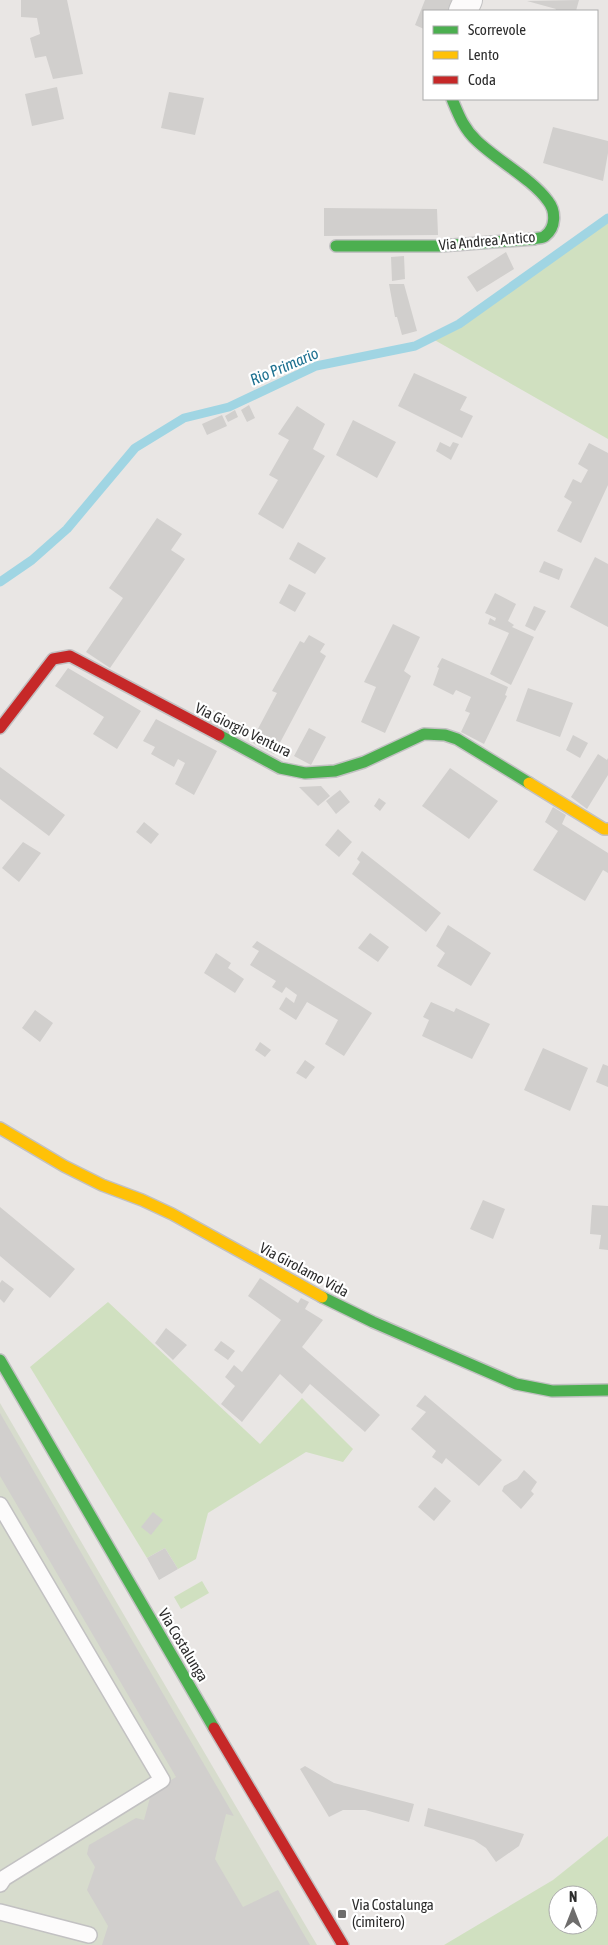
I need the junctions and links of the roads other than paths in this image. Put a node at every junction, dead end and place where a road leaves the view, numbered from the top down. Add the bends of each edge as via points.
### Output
1 (452, 100) edge
2 (336, 246) dead end
3 (0, 728) edge
4 (608, 829) edge
5 (0, 1129) edge
6 (0, 1360) edge
7 (608, 1390) edge
8 (0, 1505) edge
9 (1, 1878) edge
10 (0, 1912) edge
11 (89, 1935) dead end
12 (343, 1945) edge

1 - 2 street, Via Andrea Antico via 463,126 549,202 554,214 553,226 545,236 534,239 440,246
3 - 4 street, Via Giorgio Ventura via 53,658 70,656 280,768 305,773 335,772 424,734 445,735 457,739
5 - 7 street, Via Girolamo Vida via 102,1185 172,1214 373,1322 516,1384 552,1391
6 - 12 street, Via Costalunga
8 - 9 lane via 162,1780
10 - 11 lane

